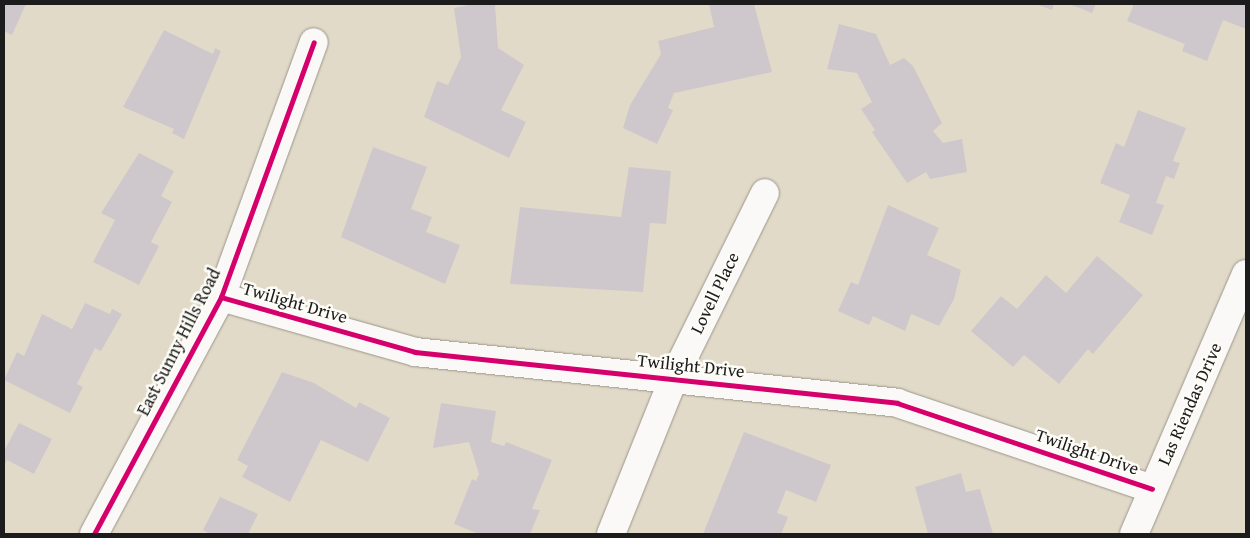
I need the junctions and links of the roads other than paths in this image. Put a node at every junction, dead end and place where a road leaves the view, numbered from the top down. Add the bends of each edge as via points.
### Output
1 (314, 42) dead end
2 (765, 192) dead end
3 (1246, 274) edge
4 (220, 297) junction
5 (674, 377) junction
6 (1152, 489) junction
7 (94, 534) edge
8 (611, 534) edge
9 (1134, 534) edge

1 - 4 street, East Sunny Hills Road
2 - 5 street, Lovell Place
3 - 6 street, Las Riendas Drive
4 - 5 street, Twilight Drive via 415,352
4 - 7 street, East Sunny Hills Road
5 - 6 street, Twilight Drive via 897,403
5 - 8 street, Lovell Place
6 - 9 street, Las Riendas Drive

